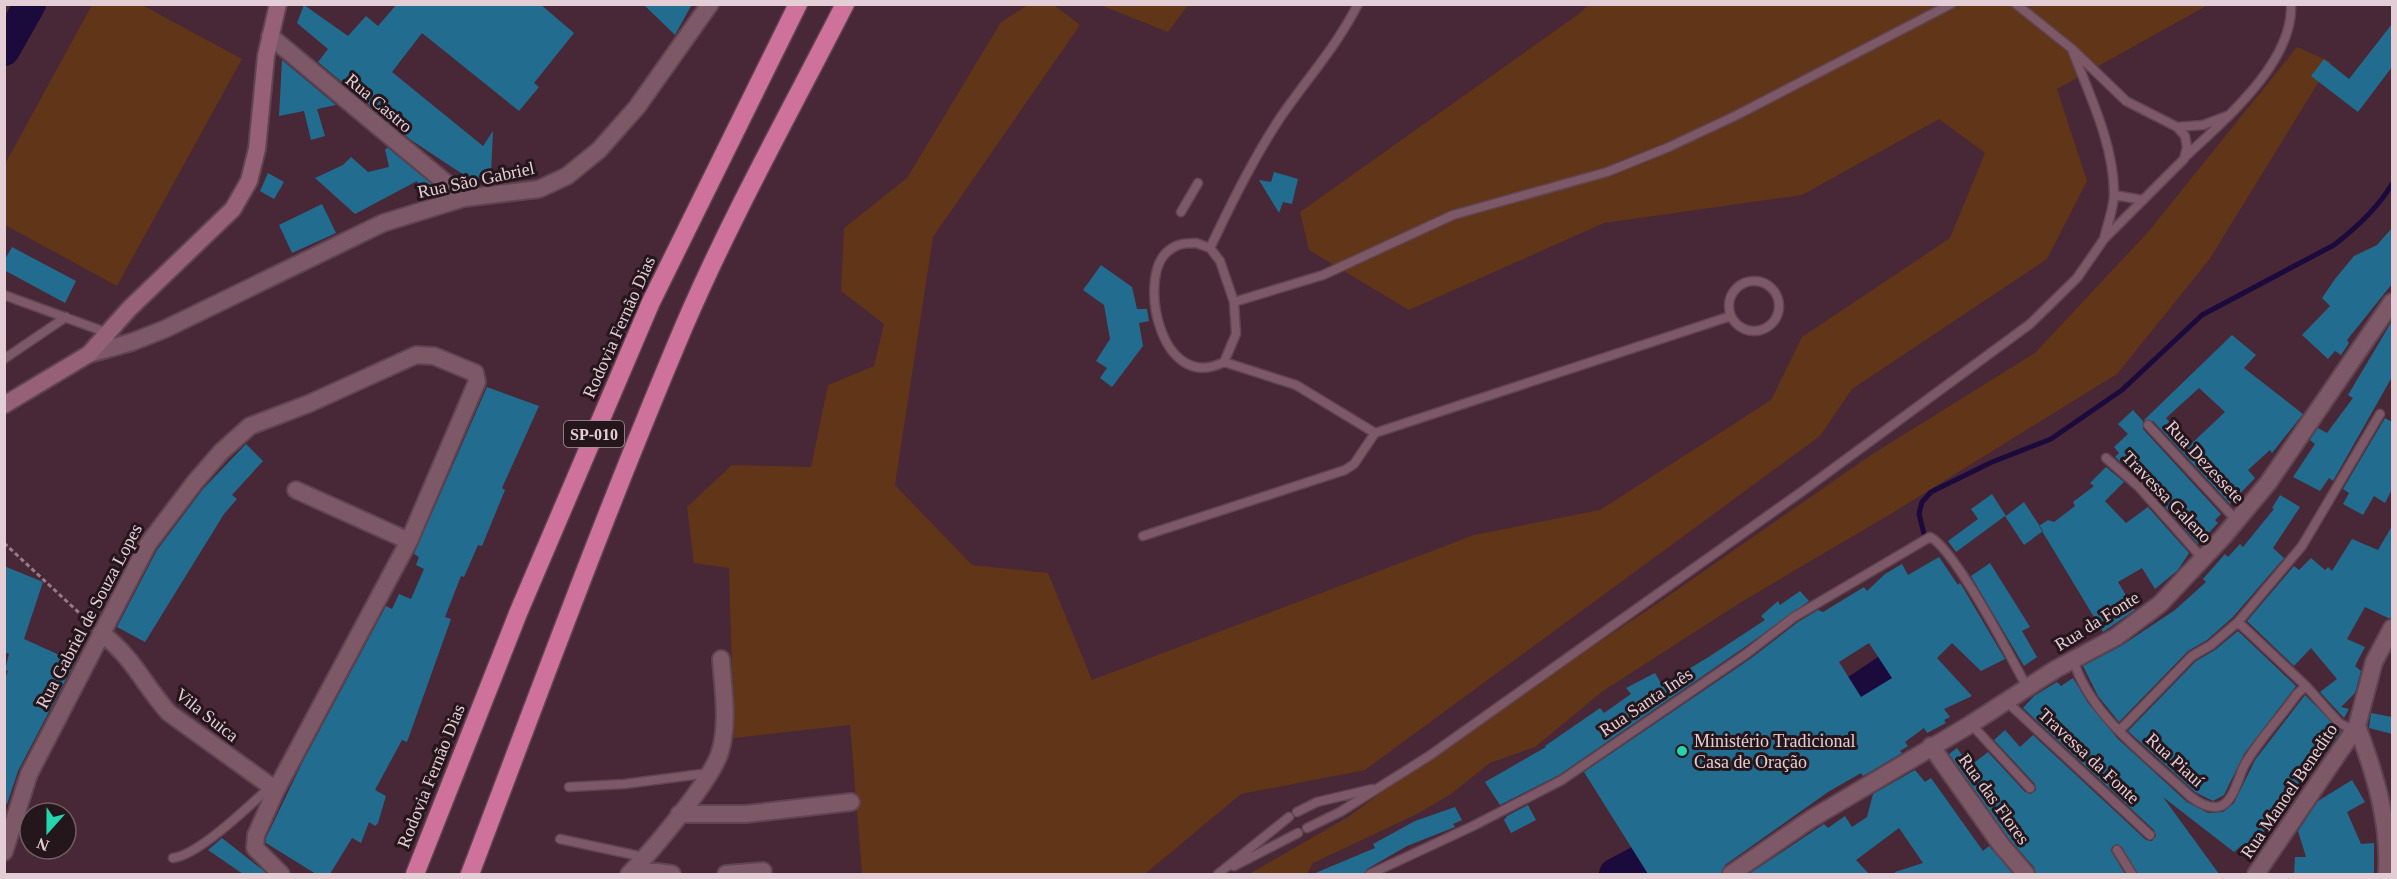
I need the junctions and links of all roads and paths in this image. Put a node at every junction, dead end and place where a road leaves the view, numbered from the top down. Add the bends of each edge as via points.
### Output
1 (278, 4) edge
2 (710, 4) edge
3 (798, 4) edge
4 (845, 4) edge
5 (1358, 4) edge
6 (1951, 4) edge
7 (2016, 4) edge
8 (2291, 4) edge
9 (270, 36) junction
10 (2071, 48) junction
11 (2230, 114) junction
12 (2177, 127) junction
13 (2184, 159) junction
14 (1198, 183) dead end
15 (2114, 195) junction
16 (464, 198) junction
17 (2143, 200) junction
18 (1181, 212) dead end
19 (2104, 239) junction
20 (1210, 248) junction
21 (4, 295) edge
22 (1234, 302) junction
23 (2392, 302) edge
24 (1731, 316) junction
25 (66, 317) junction
26 (108, 333) junction
27 (89, 354) junction
28 (4, 359) edge
29 (1224, 362) junction
30 (4, 405) edge
31 (2380, 414) dead end
32 (2148, 425) dead end
33 (1375, 433) junction
34 (2106, 458) dead end
35 (297, 490) dead end
36 (2237, 521) junction
37 (1143, 536) dead end
38 (409, 541) junction
39 (4, 543) edge
40 (2204, 560) junction
41 (2238, 622) junction
42 (2392, 628) edge
43 (101, 633) junction
44 (721, 659) dead end
45 (2073, 659) junction
46 (2306, 686) junction
47 (2027, 687) junction
48 (2006, 701) junction
49 (1971, 724) junction
50 (2355, 728) junction
51 (2119, 731) junction
52 (1931, 746) junction
53 (710, 772) junction
54 (569, 787) dead end
55 (274, 788) junction
56 (2030, 788) dead end
57 (1375, 789) junction
58 (851, 802) dead end
59 (1297, 812) dead end
60 (679, 814) junction
61 (1289, 817) dead end
62 (2150, 835) dead end
63 (560, 839) dead end
64 (2117, 850) dead end
65 (4, 852) edge
66 (173, 858) dead end
67 (636, 867) edge
68 (763, 871) dead end
69 (281, 874) edge
70 (415, 874) edge
71 (470, 874) edge
72 (672, 874) edge
73 (735, 874) edge
74 (1219, 874) edge
75 (1370, 874) edge
76 (1731, 874) edge
77 (2026, 874) edge
78 (2132, 874) edge
79 (2256, 874) edge
80 (2387, 874) edge

1 - 9 main road
2 - 16 street, Rua São Gabriel via 637,107 599,150 567,176 539,189
3 - 70 highway, Rodovia Fernão Dias / SP-010 via 651,302 519,610
4 - 71 highway, SP-010 via 686,322 563,627
5 - 20 lane via 1335,43 1280,118
6 - 22 lane via 1669,147 1607,172 1453,215 1323,275
7 - 10 lane
8 - 11 lane via 2288,30 2279,49 2259,82
9 - 16 street, Rua Castro
9 - 26 main road via 257,149 242,195 233,209
10 - 12 lane via 2126,101
10 - 15 lane via 2101,127
11 - 12 lane via 2203,125
11 - 13 lane
12 - 13 lane via 2185,136
13 - 17 lane
14 - 18 lane
15 - 17 lane
15 - 19 lane
16 - 27 street, Rua São Gabriel via 383,223 165,329
17 - 19 lane
19 - 57 lane via 2077,278 2031,324 1482,719
20 - 22 lane via 1220,261
20 - 29 lane via 1196,243 1179,244 1165,254 1155,288 1157,312 1165,340 1187,366 1202,370
21 - 25 lane
22 - 29 lane via 1236,334
23 - 36 street, Rua da Fonte via 2268,483
24 - 24 lane via 1750,330 1766,327 1777,316 1775,292 1762,282 1738,286 1730,300
24 - 33 lane
25 - 26 lane
25 - 28 lane
26 - 27 main road
27 - 30 main road
29 - 33 lane via 1296,385
31 - 41 lane via 2302,546
32 - 36 lane, Rua Dezessete
33 - 37 lane via 1354,464 1345,470
34 - 40 lane, Travessa Galeno via 2148,496
35 - 38 street
36 - 40 street, Rua da Fonte
38 - 43 street, Rua Gabriel de Souza Lopes via 477,381 477,374 471,370 435,356 416,355 250,426 221,452 160,526
38 - 55 street
39 - 43 path
40 - 45 street, Rua da Fonte via 2140,621
41 - 46 lane
41 - 51 lane via 2192,656
42 - 50 street, Rua Manoel Benedito via 2374,662
43 - 55 street, Vila Suica via 122,649 169,713
43 - 65 street, Rua Gabriel de Souza Lopes via 28,774
44 - 53 street via 723,741
45 - 47 street, Rua da Fonte
45 - 51 lane, Rua Piauí via 2081,678
46 - 50 lane via 2339,723
46 - 51 lane, Rua Piauí via 2246,764 2230,797 2224,805 2216,807 2191,798
47 - 48 street, Rua da Fonte
47 - 75 lane, Rua Santa Inês via 1953,562 1939,542 1930,537 1794,617 1562,780
48 - 49 street, Rua da Fonte
48 - 62 lane, Travessa da Fonte
49 - 52 street, Rua da Fonte
49 - 56 lane
50 - 79 street, Rua Manoel Benedito
50 - 80 street via 2382,808
52 - 76 street, Rua da Fonte via 1811,819
52 - 77 street, Rua das Flores
53 - 54 lane
53 - 60 street
55 - 66 lane via 183,857
55 - 69 street via 255,842 259,853
57 - 59 lane via 1317,802
57 - 74 lane via 1340,812
58 - 60 street via 746,814
60 - 67 street
61 - 74 lane
63 - 67 lane
64 - 78 lane
67 - 72 street
68 - 73 street

